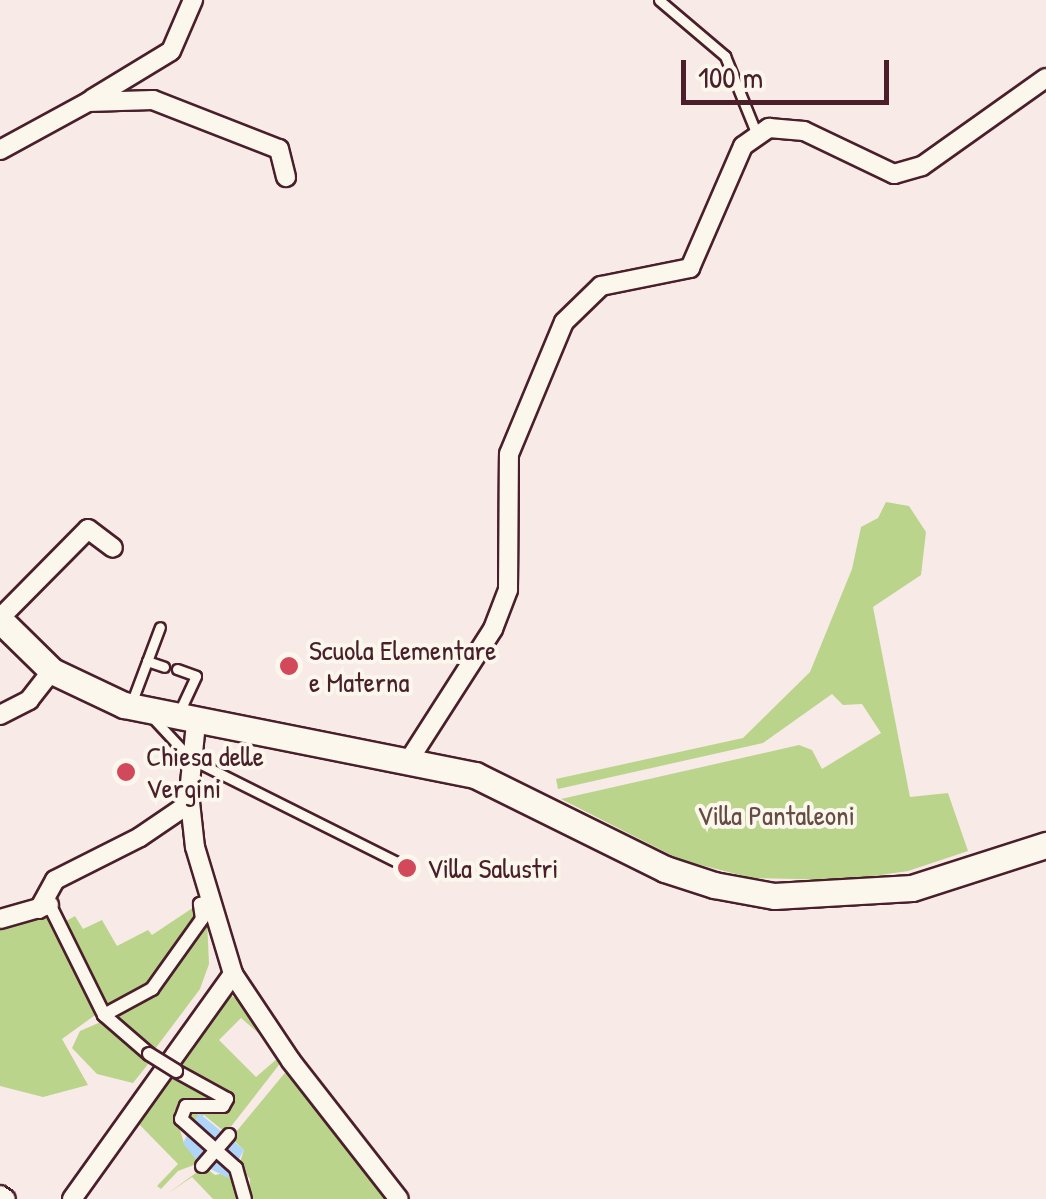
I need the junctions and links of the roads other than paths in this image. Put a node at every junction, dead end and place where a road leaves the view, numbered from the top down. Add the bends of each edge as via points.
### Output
1 (193, 0) edge
2 (659, 0) edge
3 (1046, 78) edge
4 (88, 102) junction
5 (757, 136) junction
6 (0, 150) edge
7 (286, 178) dead end
8 (112, 548) dead end
9 (160, 626) dead end
10 (3, 628) edge
11 (147, 661) junction
12 (164, 667) dead end
13 (177, 669) dead end
14 (52, 671) junction
15 (138, 708) junction
16 (0, 716) edge
17 (186, 721) junction
18 (190, 759) junction
19 (409, 760) junction
20 (190, 802) junction
21 (1046, 845) edge
22 (395, 861) dead end
23 (210, 901) junction
24 (44, 907) junction
25 (0, 918) edge
26 (222, 938) junction
27 (233, 974) junction
28 (104, 1016) junction
29 (200, 1016) junction
30 (229, 1136) dead end
31 (216, 1150) junction
32 (202, 1166) dead end
33 (72, 1199) edge
34 (245, 1199) edge
35 (399, 1199) edge

1 - 4 street via 170,51
2 - 5 lane via 725,56
3 - 5 street via 922,166 894,174 804,131 769,128
4 - 6 street
4 - 7 street via 153,100 279,148
5 - 19 street via 742,146 690,268 600,286 564,322 509,454 508,590 492,628
8 - 10 street via 88,529
9 - 11 lane
10 - 14 main road
11 - 12 lane
11 - 15 lane
13 - 17 lane via 196,676
14 - 15 main road
14 - 16 street via 29,700
15 - 17 main road
15 - 18 lane
17 - 18 street
17 - 19 main road
18 - 20 street
18 - 22 lane
19 - 21 main road via 475,775 542,802 665,869 774,896 912,888
20 - 23 street
20 - 24 street via 140,838 56,880
23 - 26 street
23 - 28 street via 200,904 202,919 152,988
24 - 25 street
24 - 28 street
26 - 27 street
26 - 29 street
27 - 29 street
27 - 35 street via 290,1062
28 - 31 street, bridge via 148,1054 227,1099 222,1106 186,1106 181,1114
29 - 33 street
30 - 31 street
31 - 32 street
31 - 34 street via 236,1168

